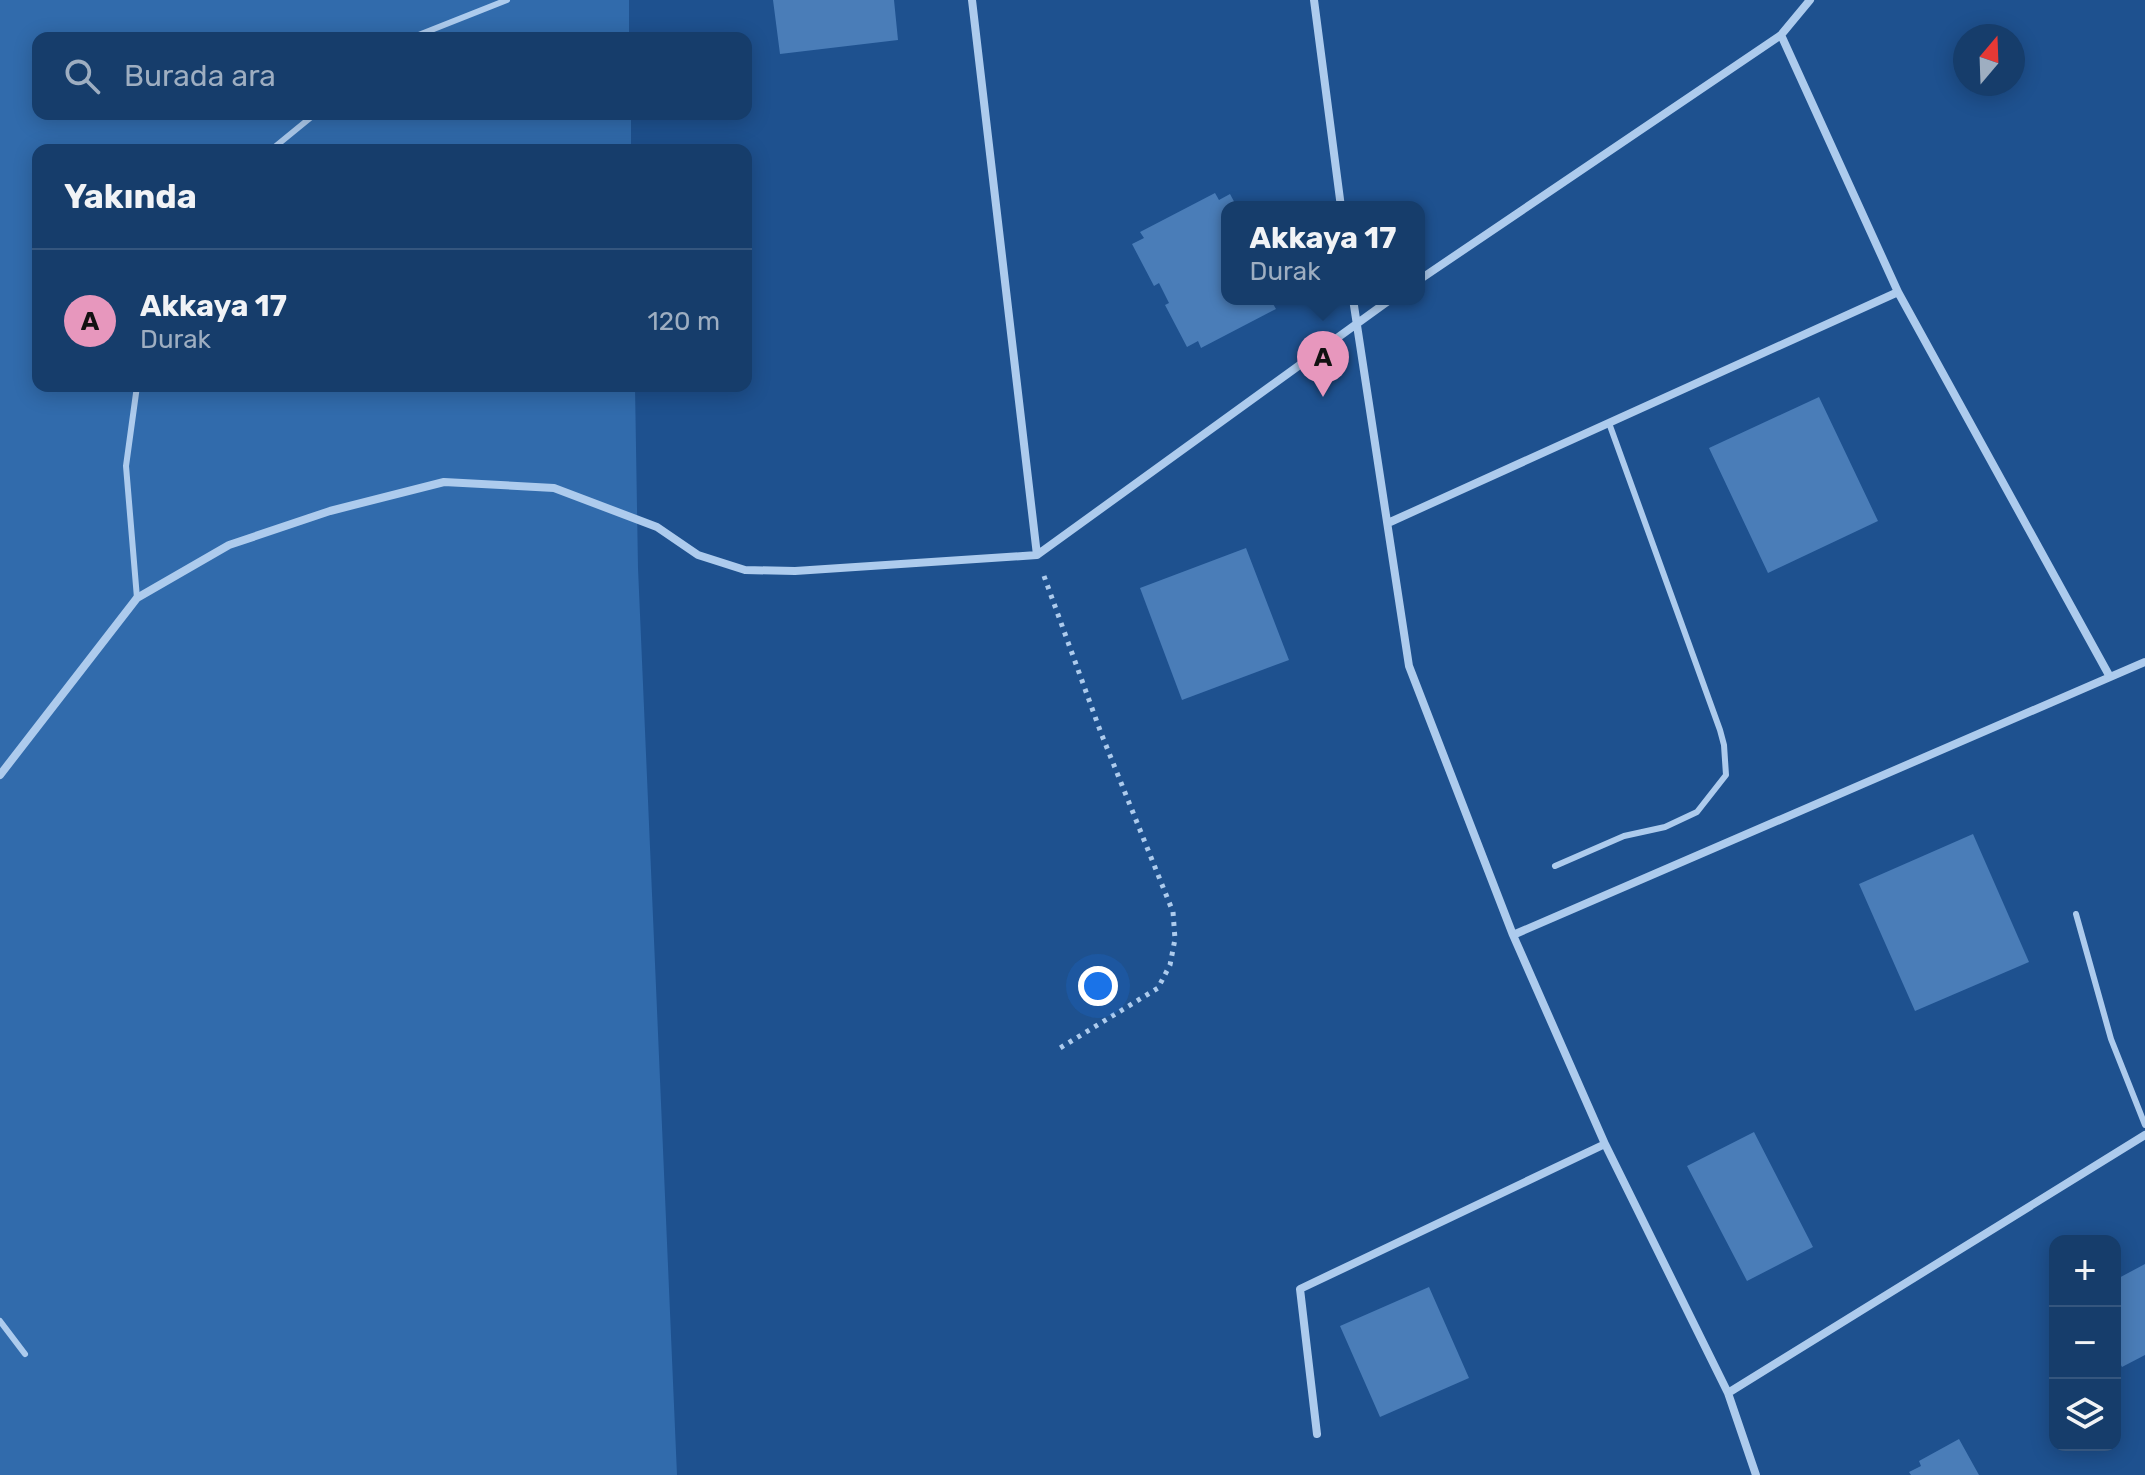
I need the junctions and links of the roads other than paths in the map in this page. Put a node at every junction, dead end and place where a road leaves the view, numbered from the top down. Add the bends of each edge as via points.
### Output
1 (507, 0) edge
2 (972, 0) edge
3 (1314, 0) edge
4 (1810, 0) edge
5 (426, 32) edge
6 (1781, 35) junction
7 (308, 120) edge
8 (278, 144) edge
9 (1340, 201) edge
10 (1425, 276) edge
11 (1898, 292) junction
12 (1354, 305) edge
13 (1382, 305) edge
14 (1356, 323) junction
15 (136, 392) edge
16 (1609, 423) junction
17 (1388, 523) junction
18 (1037, 555) junction
19 (137, 598) junction
20 (2145, 662) edge
21 (2110, 677) junction
22 (0, 775) edge
23 (1555, 866) dead end
24 (2076, 914) dead end
25 (1513, 935) junction
26 (2145, 1125) edge
27 (2145, 1135) edge
28 (1605, 1144) junction
29 (0, 1321) edge
30 (25, 1354) dead end
31 (1728, 1393) junction
32 (1317, 1434) dead end
33 (1756, 1475) edge

1 - 5 lane
2 - 18 street
3 - 9 street
4 - 6 street
6 - 10 street
6 - 11 street
7 - 8 lane
11 - 16 street
11 - 21 street
12 - 14 street
13 - 14 street
14 - 17 street
14 - 18 street
15 - 19 lane via 126,466
16 - 17 street
16 - 23 lane via 1720,730 1726,775 1697,812
17 - 25 street via 1409,666
18 - 19 street via 745,570 698,555 657,527 554,488 444,482 330,511 229,545
19 - 22 street
20 - 21 street
21 - 25 street
24 - 26 lane via 2111,1039
25 - 28 street
27 - 31 street
28 - 31 street
28 - 32 street via 1300,1289
29 - 30 lane
31 - 33 street

